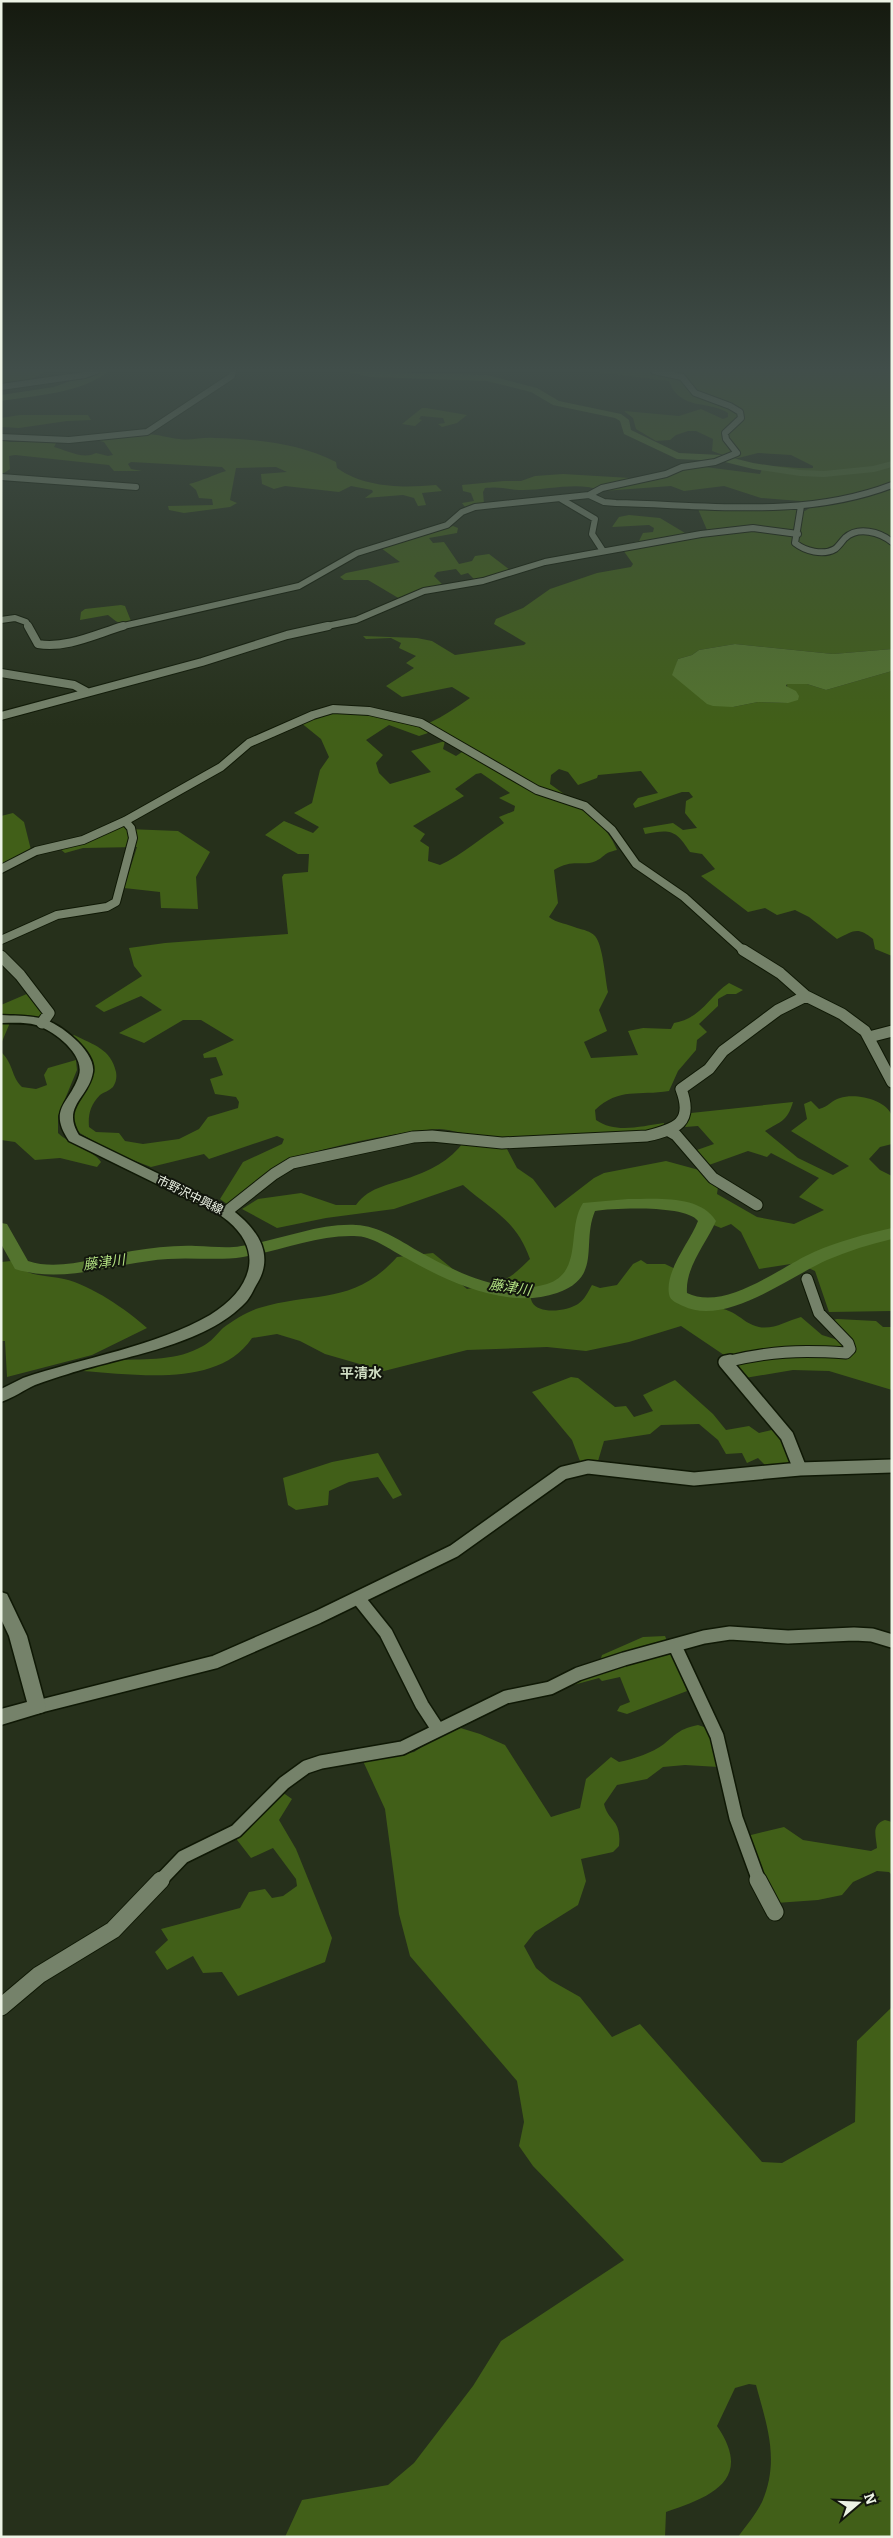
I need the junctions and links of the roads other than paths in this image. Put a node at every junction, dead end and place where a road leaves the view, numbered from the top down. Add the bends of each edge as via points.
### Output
1 (599, 489) edge
2 (881, 489) edge
3 (589, 495) junction
4 (561, 499) junction
5 (801, 506) junction
6 (798, 534) junction
7 (892, 542) edge
8 (603, 550) junction
9 (1, 620) edge
10 (1, 673) edge
11 (86, 692) junction
12 (1, 716) edge
13 (125, 820) junction
14 (1, 869) edge
15 (1, 940) edge
16 (1, 956) edge
17 (806, 996) junction
18 (1, 1019) edge
19 (42, 1023) junction
20 (892, 1031) edge
21 (869, 1037) junction
22 (892, 1082) edge
23 (669, 1131) junction
24 (757, 1205) dead end
25 (226, 1212) junction
26 (807, 1279) dead end
27 (1, 1396) edge
28 (892, 1466) edge
29 (800, 1469) junction
30 (358, 1598) junction
31 (1, 1599) edge
32 (892, 1641) edge
33 (675, 1646) junction
34 (37, 1707) junction
35 (1, 1717) edge
36 (437, 1728) junction
37 (775, 1912) dead end
38 (1, 2006) edge

1 - 3 street
2 - 5 street via 819,505
3 - 4 street
3 - 5 street via 616,503
4 - 8 street via 595,519 592,534
4 - 9 street via 468,509 447,524 356,553 299,586 136,622 62,645 38,644 26,622
5 - 6 street
6 - 7 street via 795,543 815,551 835,549 848,535 860,532 880,534
6 - 8 street via 753,528
8 - 11 street via 545,562 483,581 424,591 356,620 287,635 202,662
10 - 11 street via 74,685
11 - 12 street
13 - 14 street via 83,840 36,851
13 - 15 street via 133,838 116,902 107,907 58,915
13 - 17 street via 221,767 249,743 320,712 333,709 369,711 421,723 537,790 585,806 612,830 636,864 684,897 742,950 780,973
16 - 19 street via 50,1013
17 - 21 street via 842,1014
17 - 23 street via 778,1010 724,1051 709,1069 682,1089 685,1115
18 - 19 main road
19 - 25 main road, 市野沢中興線 via 75,1047 84,1058 86,1066 82,1080 66,1110 66,1125 74,1138
20 - 21 street
21 - 22 street
23 - 24 street via 713,1178
23 - 25 street via 617,1138 502,1143 413,1137 292,1163 280,1168 247,1199
25 - 27 main road, 市野沢中興線 via 251,1236 258,1264 254,1280 242,1300 216,1318 170,1337 43,1376
26 - 29 street via 819,1313 848,1343 850,1350 846,1353 762,1352 725,1362 786,1436
28 - 29 street
29 - 30 street via 694,1479 576,1468 563,1472 454,1551
30 - 34 street via 215,1662
30 - 36 street via 386,1634
31 - 34 main road via 18,1636
32 - 33 street via 863,1634 788,1637 730,1633
33 - 36 street via 578,1674 550,1688 506,1697
33 - 37 street via 717,1736 752,1870
34 - 35 main road
36 - 38 street via 402,1748 321,1762 296,1773 236,1831 177,1863 113,1930 39,1975

